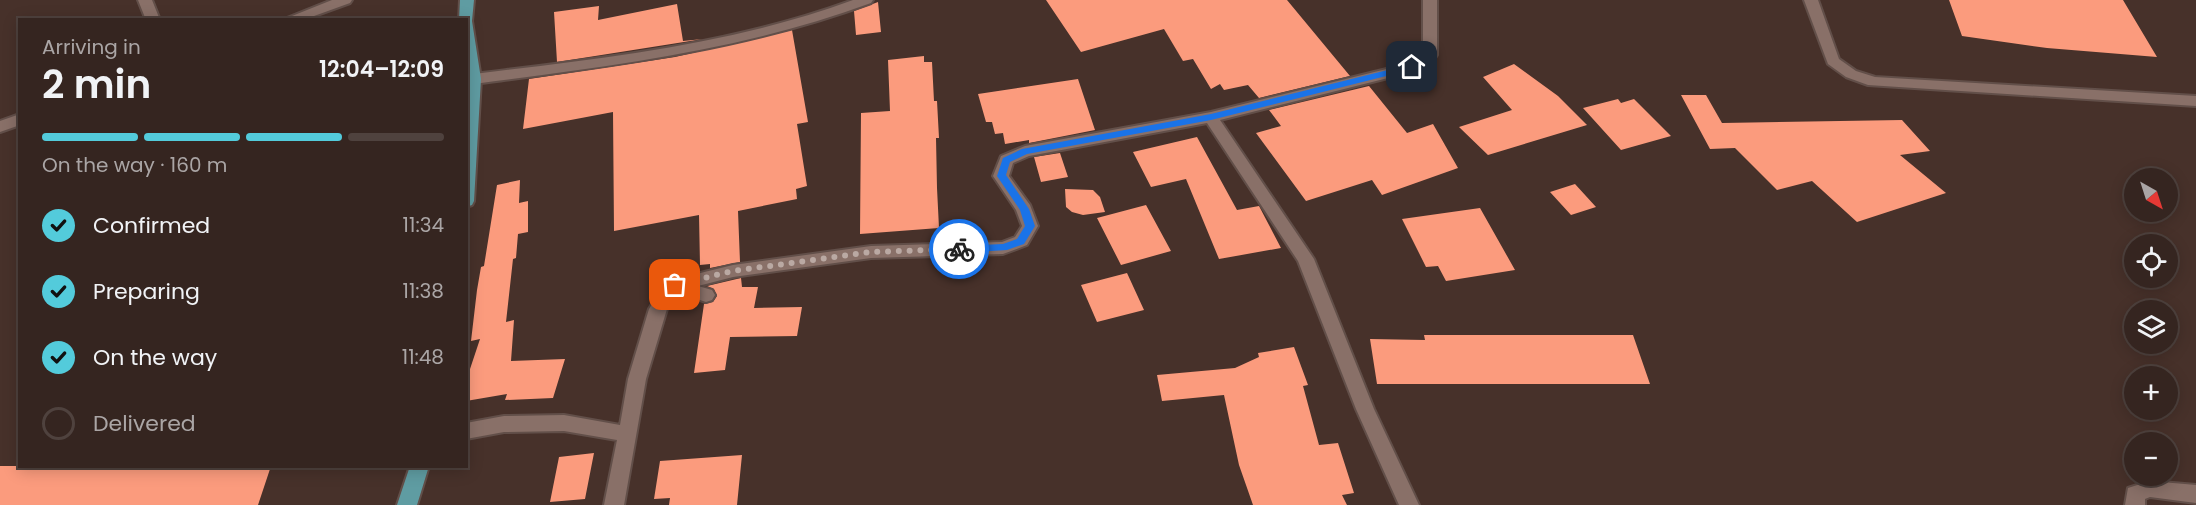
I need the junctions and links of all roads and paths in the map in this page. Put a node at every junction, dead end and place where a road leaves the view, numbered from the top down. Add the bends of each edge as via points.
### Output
1 (145, 0) edge
2 (345, 0) edge
3 (467, 0) edge
4 (866, 0) edge
5 (1430, 0) edge
6 (1811, 0) edge
7 (833, 6) edge
8 (152, 18) edge
9 (294, 18) edge
10 (466, 18) edge
11 (468, 36) edge
12 (474, 79) junction
13 (2196, 101) edge
14 (1211, 117) junction
15 (18, 120) edge
16 (0, 127) edge
17 (468, 170) edge
18 (706, 295) dead end
19 (658, 309) dead end
20 (468, 431) edge
21 (628, 434) junction
22 (419, 468) edge
23 (2196, 494) edge
24 (407, 505) edge
25 (614, 505) edge
26 (1409, 505) edge
27 (2134, 505) edge

1 - 8 street
2 - 9 street
3 - 10 main road
4 - 7 street
5 - 14 street via 1431,48 1426,61
6 - 13 street via 1833,61 1851,74 1873,82
7 - 12 street via 807,23 709,45
11 - 12 main road
12 - 17 main road
14 - 18 street via 1025,152 1006,160 1001,176 1024,209 1030,226 1021,241 1003,248 871,252 733,271 675,285
14 - 26 street via 1306,259 1365,409
15 - 16 street
19 - 21 street via 637,380
20 - 21 street via 504,424 564,423
21 - 25 street
22 - 24 main road
23 - 27 street via 2150,489 2135,494

